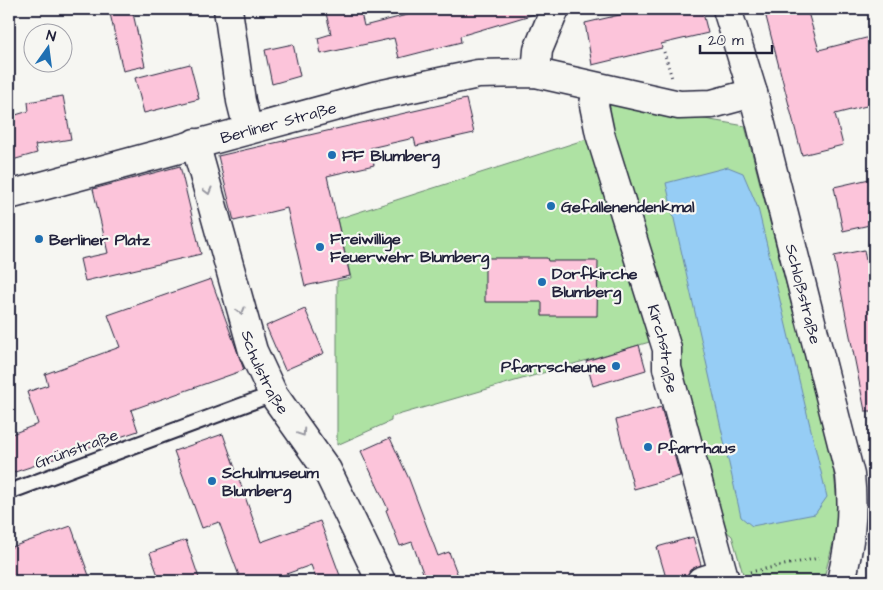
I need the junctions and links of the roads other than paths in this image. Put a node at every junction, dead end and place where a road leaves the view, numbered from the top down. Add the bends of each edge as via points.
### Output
1 (228, 9) edge
2 (555, 9) edge
3 (727, 9) edge
4 (536, 74) junction
5 (597, 88) junction
6 (753, 93) junction
7 (248, 130) junction
8 (195, 144) junction
9 (16, 193) edge
10 (273, 394) junction
11 (9, 492) edge
12 (844, 570) edge
13 (716, 579) edge
14 (381, 581) edge

1 - 7 street
2 - 4 street via 538,50
3 - 6 street, Schloßstraße
4 - 5 street, Berliner Straße
4 - 7 street, Berliner Straße via 478,74 374,96
5 - 6 street, Berliner Straße via 679,105 712,104
5 - 13 street, Kirchstraße via 594,105 600,134 667,349 667,368
6 - 12 street, Schloßstraße via 850,475 854,504
7 - 8 street, Berliner Straße
8 - 9 street, Berliner Straße
8 -> 10 street, Schulstraße via 253,351
10 - 11 lane, Grünstraße
10 -> 14 street, Schulstraße via 327,470

